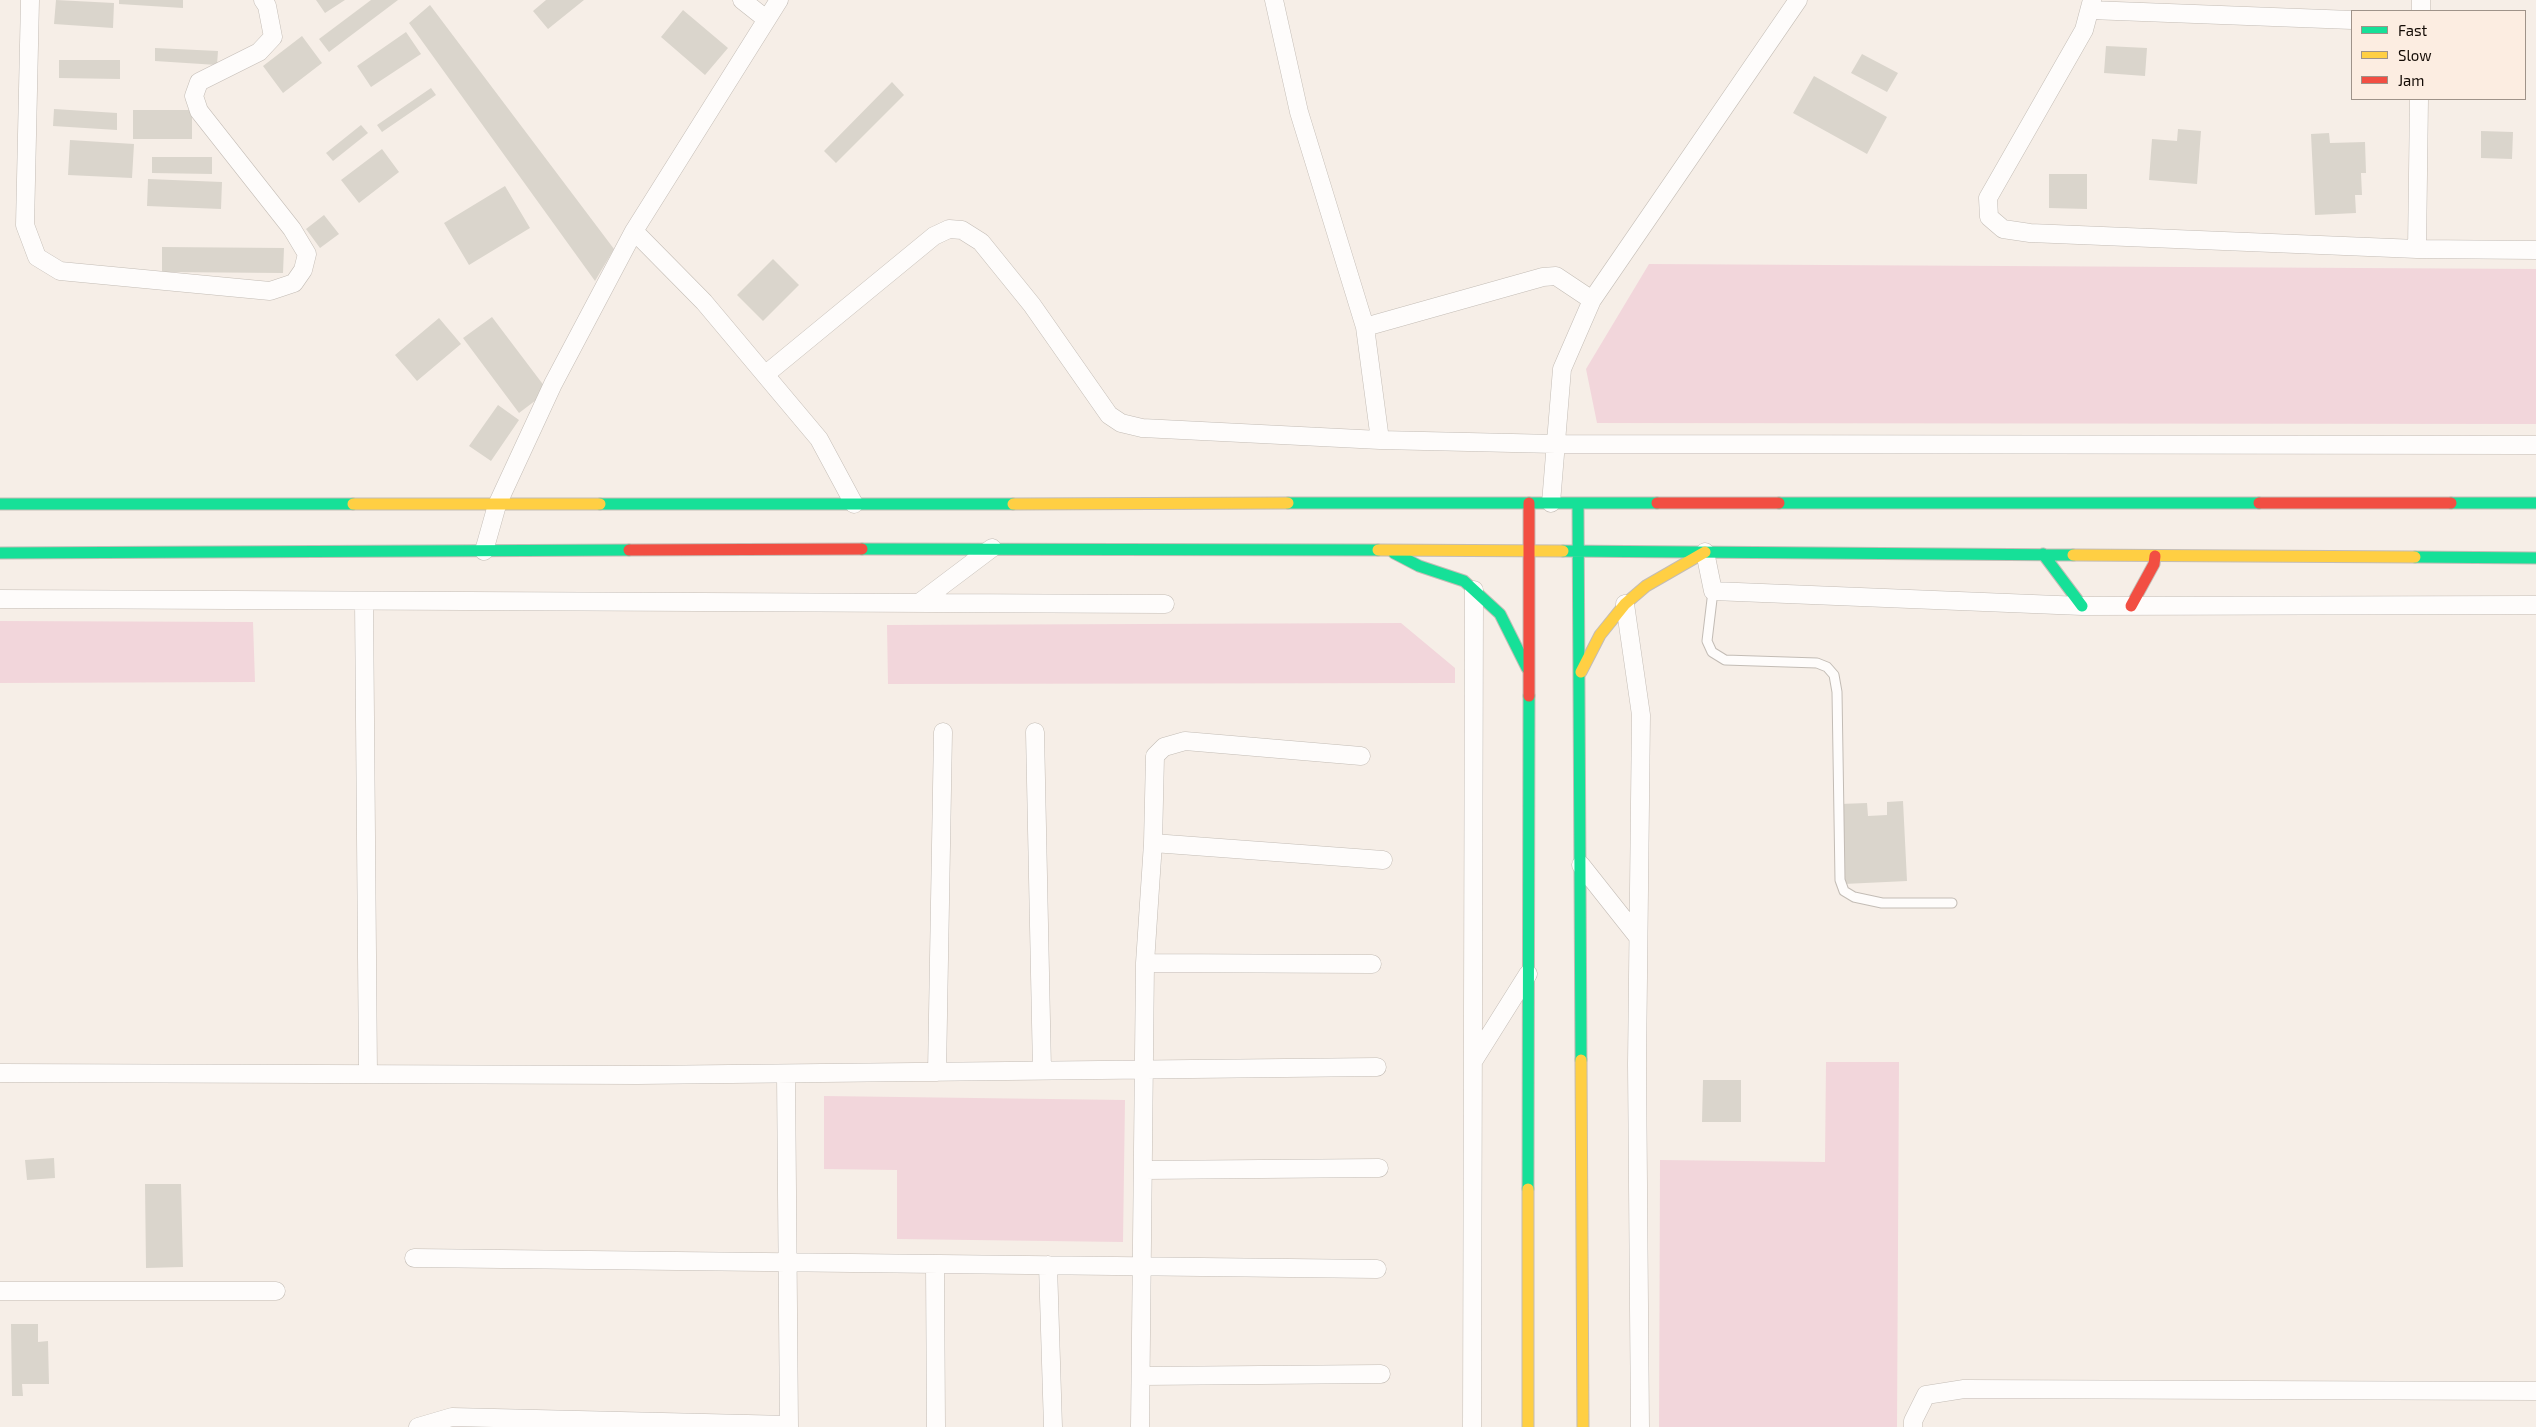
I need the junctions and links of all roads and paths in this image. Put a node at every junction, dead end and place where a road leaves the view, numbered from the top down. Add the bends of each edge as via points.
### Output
1 (30, 0) edge
2 (263, 0) edge
3 (742, 0) edge
4 (779, 0) edge
5 (1274, 0) edge
6 (1798, 0) edge
7 (2091, 5) edge
8 (766, 19) junction
9 (2351, 20) edge
10 (2419, 100) edge
11 (634, 231) junction
12 (2416, 249) junction
13 (2536, 250) edge
14 (1592, 300) junction
15 (1365, 327) junction
16 (766, 374) junction
17 (1380, 440) junction
18 (1556, 444) junction
19 (2536, 445) edge
20 (3, 502) edge
21 (1529, 503) junction
22 (1551, 503) junction
23 (1578, 503) junction
24 (2536, 503) edge
25 (854, 504) junction
26 (497, 505) junction
27 (992, 548) junction
28 (1387, 550) junction
29 (484, 551) junction
30 (1529, 551) junction
31 (1579, 551) junction
32 (1705, 552) junction
33 (0, 553) edge
34 (2043, 554) junction
35 (2155, 556) junction
36 (2536, 558) edge
37 (1474, 590) junction
38 (1713, 591) junction
39 (0, 599) edge
40 (364, 601) junction
41 (918, 603) junction
42 (1165, 604) dead end
43 (1625, 604) junction
44 (2536, 605) edge
45 (2082, 606) junction
46 (2131, 606) junction
47 (1529, 673) junction
48 (1580, 674) junction
49 (943, 732) dead end
50 (1035, 732) dead end
51 (1361, 756) dead end
52 (1153, 843) junction
53 (1383, 860) dead end
54 (1581, 865) junction
55 (1952, 903) dead end
56 (1638, 937) junction
57 (1145, 962) junction
58 (1372, 964) dead end
59 (1528, 973) junction
60 (1474, 1060) junction
61 (1377, 1067) dead end
62 (1042, 1070) junction
63 (1145, 1070) junction
64 (937, 1072) junction
65 (0, 1073) edge
66 (368, 1074) junction
67 (786, 1074) junction
68 (1379, 1168) dead end
69 (1144, 1170) junction
70 (414, 1258) dead end
71 (788, 1262) junction
72 (935, 1264) junction
73 (1048, 1265) junction
74 (1143, 1266) junction
75 (1377, 1269) dead end
76 (0, 1291) edge
77 (276, 1291) dead end
78 (1381, 1374) dead end
79 (1142, 1376) junction
80 (2536, 1391) edge
81 (789, 1426) edge
82 (418, 1427) edge
83 (936, 1427) edge
84 (1053, 1427) edge
85 (1140, 1427) edge
86 (1472, 1427) edge
87 (1528, 1427) edge
88 (1584, 1427) edge
89 (1640, 1427) edge
90 (1913, 1427) edge

1 - 2 street via 25,225 37,257 60,271 270,292 294,283 303,270 307,254 292,229 199,111 194,96 199,82 259,52 273,37
3 - 8 street
4 - 8 street
5 - 15 street via 1298,112
6 - 14 street
7 - 9 street
7 - 12 street via 2084,30 1988,198 1989,217 2003,228 2030,233
8 - 11 street
10 - 12 street
11 - 16 street via 704,302
11 - 26 street via 553,384
12 - 13 street
14 - 15 street via 1556,276 1543,277
14 - 18 street via 1562,370
15 - 17 street
16 - 17 street via 934,236 949,229 962,230 981,242 1032,305 1100,405 1121,423 1142,428
16 - 25 street via 819,439
17 - 18 street
18 - 19 street
18 - 22 street
20 - 26 street
21 - 22 street
21 - 25 street
21 - 30 street
22 - 23 street
23 - 24 street
23 - 31 street
25 - 26 street
26 - 29 street
27 - 28 street
27 - 29 street
27 - 41 street
28 - 30 street
28 - 37 street via 1419,566 1464,581
29 - 33 street
30 - 31 street
30 - 47 street
31 - 32 street
31 - 48 street
32 - 34 street
32 - 38 street
32 - 43 street via 1646,586
34 - 35 street
34 - 45 street
35 - 36 street
35 - 46 street via 2154,564
37 - 47 street via 1500,614
37 - 60 street
38 - 45 street
38 - 55 lane via 1707,641 1712,652 1724,660 1817,663 1834,675 1837,692 1840,880 1844,891 1854,897 1882,903
39 - 40 street
40 - 41 street
40 - 66 street
41 - 42 street
43 - 48 street via 1600,635
43 - 56 street via 1641,716
44 - 46 street
45 - 46 street
47 - 59 street
48 - 54 street
49 - 64 street
50 - 62 street
51 - 52 street via 1185,742 1164,747 1155,756
52 - 53 street
52 - 57 street
54 - 56 street
54 - 88 street
56 - 89 street
57 - 58 street
57 - 63 street
59 - 60 street
59 - 87 street
60 - 86 street
61 - 63 street
62 - 63 street
62 - 64 street
63 - 69 street
64 - 67 street
65 - 66 street
66 - 67 street
67 - 71 street
68 - 69 street
69 - 74 street
70 - 71 street
71 - 72 street
71 - 81 street
72 - 73 street
72 - 83 street
73 - 74 street
73 - 84 street
74 - 75 street
74 - 79 street
76 - 77 street
78 - 79 street
79 - 85 street
80 - 90 street via 1964,1388 1926,1395
81 - 82 street via 452,1417

